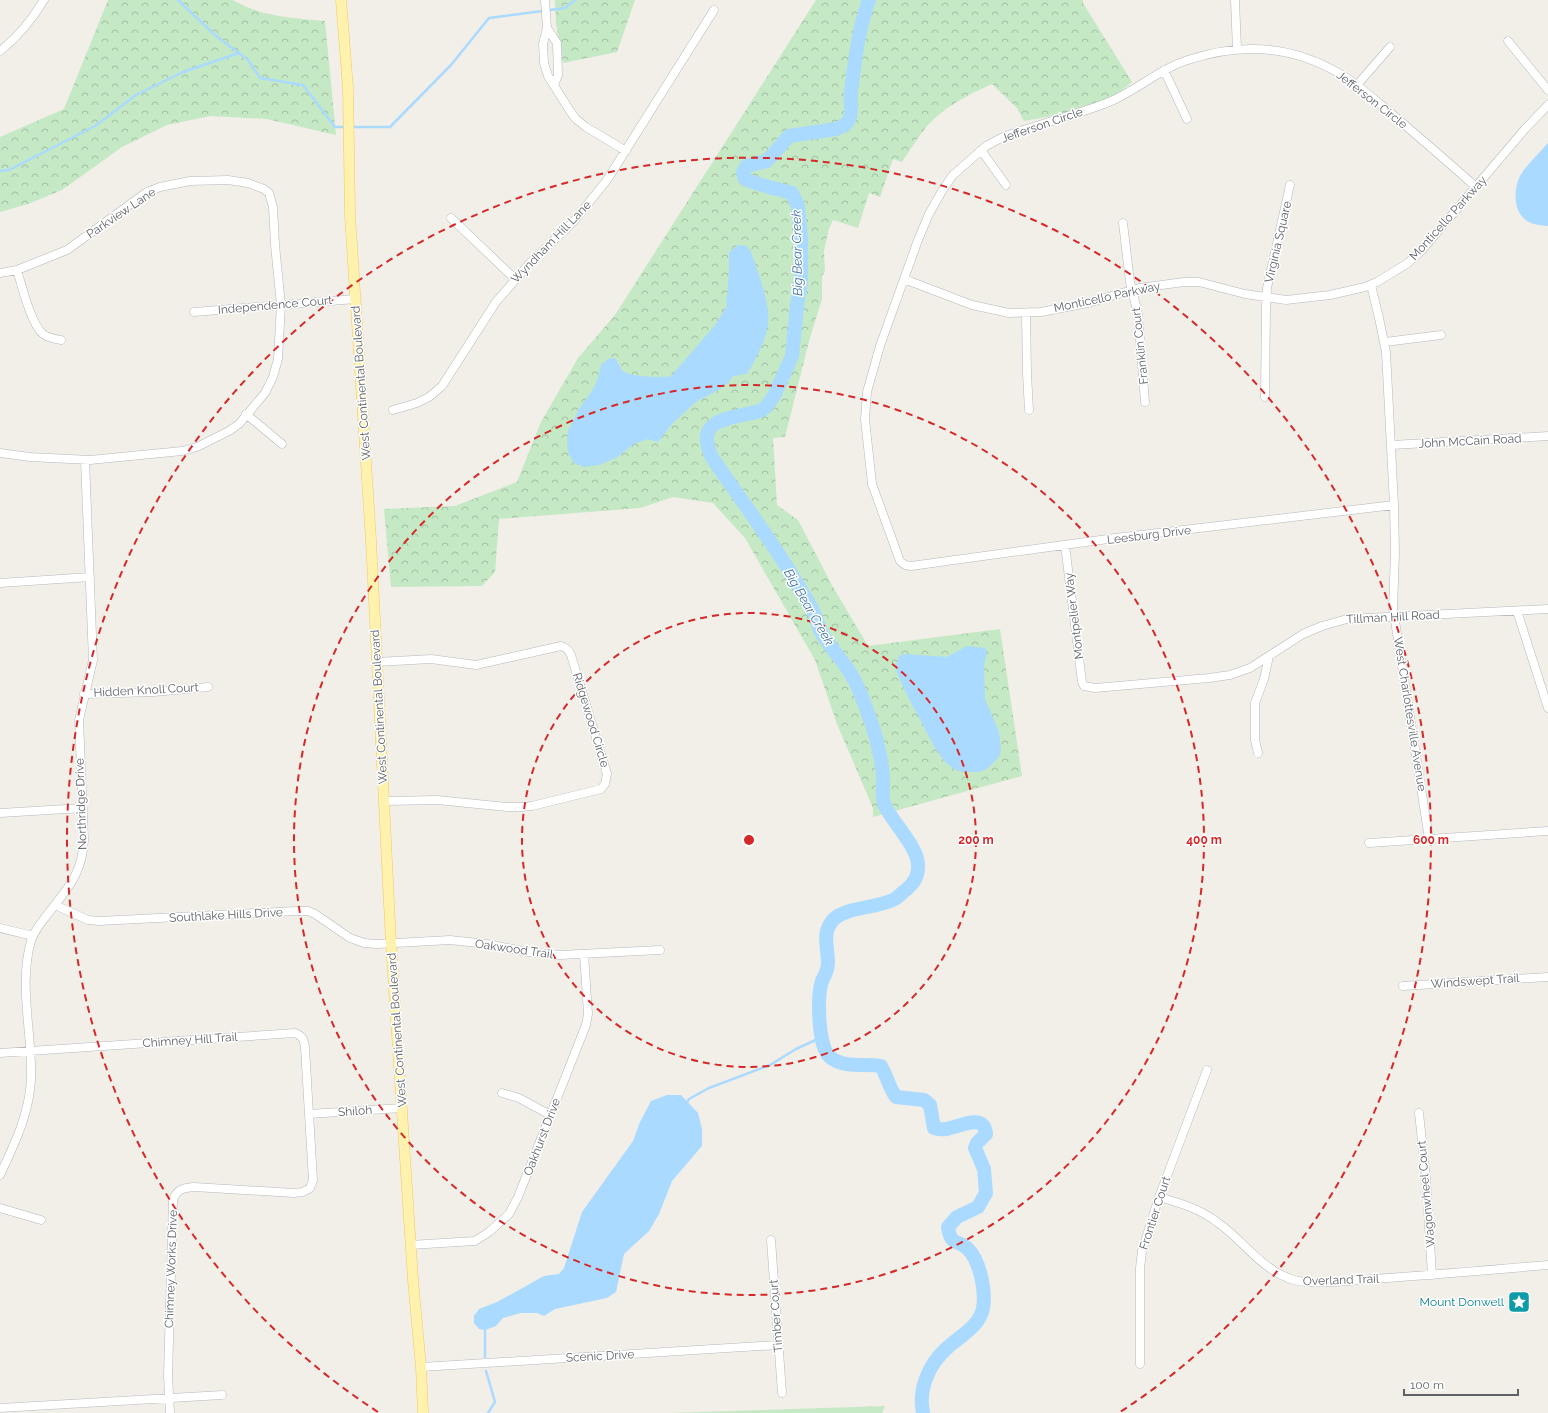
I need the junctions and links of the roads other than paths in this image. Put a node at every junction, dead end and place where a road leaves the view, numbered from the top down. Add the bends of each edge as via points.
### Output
1 (44, 0) edge
2 (341, 0) edge
3 (545, 0) edge
4 (1235, 0) edge
5 (714, 10) dead end
6 (547, 28) junction
7 (1508, 41) dead end
8 (1390, 47) dead end
9 (1238, 49) junction
10 (0, 51) edge
11 (1164, 70) junction
12 (554, 85) junction
13 (1357, 85) junction
14 (1548, 90) edge
15 (1548, 105) edge
16 (1187, 119) dead end
17 (981, 150) junction
18 (626, 151) junction
19 (1006, 185) dead end
20 (1290, 185) dead end
21 (1476, 187) junction
22 (451, 218) dead end
23 (1123, 223) dead end
24 (17, 270) junction
25 (0, 273) edge
26 (515, 279) junction
27 (904, 279) junction
28 (1371, 285) junction
29 (1132, 290) junction
30 (1266, 298) junction
31 (355, 299) junction
32 (281, 305) junction
33 (194, 312) dead end
34 (1026, 313) junction
35 (1441, 335) dead end
36 (61, 340) dead end
37 (1385, 342) junction
38 (1265, 397) dead end
39 (1145, 402) dead end
40 (393, 410) dead end
41 (1030, 410) dead end
42 (246, 414) junction
43 (1548, 436) edge
44 (282, 444) dead end
45 (1392, 445) junction
46 (0, 453) edge
47 (85, 460) junction
48 (1394, 505) junction
49 (1065, 545) junction
50 (904, 565) joint
51 (90, 576) junction
52 (0, 583) edge
53 (1548, 609) edge
54 (1517, 611) junction
55 (1394, 616) junction
56 (1269, 656) junction
57 (377, 662) junction
58 (1084, 686) joint
59 (208, 687) dead end
60 (84, 694) junction
61 (1548, 708) edge
62 (1258, 753) dead end
63 (384, 801) junction
64 (83, 808) junction
65 (0, 813) edge
66 (1548, 831) edge
67 (1429, 839) junction
68 (1368, 843) dead end
69 (55, 905) junction
70 (0, 928) edge
71 (33, 936) junction
72 (391, 943) junction
73 (660, 950) dead end
74 (584, 954) junction
75 (1548, 977) edge
76 (1403, 986) dead end
77 (30, 1051) junction
78 (0, 1052) edge
79 (1207, 1070) dead end
80 (502, 1093) dead end
81 (402, 1108) junction
82 (1419, 1113) dead end
83 (309, 1114) junction
84 (550, 1115) junction
85 (0, 1176) edge
86 (1159, 1197) junction
87 (0, 1208) edge
88 (41, 1220) dead end
89 (771, 1240) dead end
90 (410, 1245) junction
91 (1548, 1265) edge
92 (1432, 1275) junction
93 (778, 1345) junction
94 (1140, 1364) dead end
95 (421, 1367) junction
96 (782, 1393) dead end
97 (222, 1395) dead end
98 (169, 1398) junction
99 (0, 1408) edge
100 (170, 1413) edge
101 (423, 1413) edge

1 - 10 street via 34,17 14,40
2 - 31 main road, West Continental Boulevard via 348,96 350,216
3 - 6 street
4 - 9 street
5 - 18 street, Wyndham Hill Lane
6 - 12 street via 543,44 544,63
6 - 12 street via 557,43 558,75
7 - 14 street
8 - 13 street
9 - 11 street, Jefferson Circle via 1207,54
9 - 13 street, Jefferson Circle via 1260,48 1295,54 1328,67
11 - 16 street
11 - 17 street, Jefferson Circle via 1110,102 1003,137
12 - 18 street via 576,119
13 - 21 street, Jefferson Circle
15 - 21 street, Monticello Parkway
17 - 19 street
17 - 27 street, Jefferson Circle via 952,176 942,191 918,240
18 - 26 street, Wyndham Hill Lane via 607,180 574,221
20 - 30 street, Virginia Square
21 - 28 street, Monticello Parkway via 1422,250 1408,263
22 - 26 street
23 - 29 street, Franklin Court
24 - 25 street, Parkview Lane
24 - 32 street, Parkview Lane via 67,250 147,192 190,181 228,180 248,183 269,193 273,206
24 - 36 street via 33,319 42,334
26 - 40 street, Wyndham Hill Lane via 496,302 442,386 417,403
27 - 34 street, Monticello Parkway via 972,305 1009,313
27 - 50 street, Jefferson Circle via 867,392 865,419 872,484 900,562
28 - 30 street, Monticello Parkway via 1304,299
28 - 37 street, West Charlottesville Avenue
29 - 30 street, Monticello Parkway via 1199,282
29 - 34 street, Monticello Parkway via 1088,303
29 - 39 street, Franklin Court via 1138,314
30 - 38 street, Virginia Square
31 - 32 street, Independence Court
31 - 57 main road, West Continental Boulevard
32 - 33 street, Independence Court
32 - 42 street via 278,359 273,377 265,393
34 - 41 street
35 - 37 street
37 - 45 street, West Charlottesville Avenue
42 - 44 street
42 - 47 street via 239,424 229,431 197,447 182,451
43 - 45 street, John McCain Road
45 - 48 street, West Charlottesville Avenue
46 - 47 street
47 - 51 street, Northridge Drive
48 - 49 street, Leesburg Drive
48 - 55 street, West Charlottesville Avenue
49 - 50 street, Leesburg Drive
49 - 58 street, Montpelier Way
51 - 52 street
51 - 60 street, Northridge Drive via 93,660
53 - 54 street, Tillman Hill Road
54 - 55 street, Tillman Hill Road
54 - 61 street
55 - 56 street, Tillman Hill Road via 1347,619 1322,626 1303,634
55 - 67 street, West Charlottesville Avenue
56 - 58 street, Tillman Hill Road via 1250,668 1230,675 1095,688
56 - 62 street via 1255,703 1255,740
57 - 63 main road, West Continental Boulevard
57 - 63 street, Ridgewood Circle via 431,659 476,665 561,646 571,655 607,774 601,790 532,806 507,807 437,800
59 - 60 street, Hidden Knoll Court
60 - 64 street, Northridge Drive via 79,720
63 - 72 main road, West Continental Boulevard
64 - 65 street
64 - 69 street, Northridge Drive via 84,840 80,866 74,880
66 - 67 street
67 - 68 street
69 - 71 street, Northridge Drive
69 - 72 street, Southlake Hills Drive via 88,920 99,921 308,911 350,938 364,943
70 - 71 street
71 - 77 street, Northridge Drive via 26,986
72 - 74 street, Oakwood Trail via 450,940 527,952
72 - 81 main road, West Continental Boulevard
73 - 74 street, Oakwood Trail
74 - 84 street, Oakhurst Drive via 588,1014 586,1025
75 - 76 street, Windswept Trail
77 - 78 street, Chimney Hill Trail
77 - 83 street, Chimney Hill Trail via 295,1033 303,1038 306,1048
77 - 85 street, Northridge Drive via 29,1099 21,1127
79 - 86 street, Frontier Court
80 - 84 street via 519,1098
81 - 83 street, Shiloh
81 - 90 main road, West Continental Boulevard
82 - 92 street, Wagonwheel Court
83 - 98 street, Chimney Works Drive via 313,1180 310,1188 294,1193 194,1187 182,1188 175,1195 169,1310
84 - 90 street, Oakhurst Drive via 518,1197 509,1214 500,1223 475,1241
86 - 92 street, Overland Trail via 1197,1209 1211,1217 1269,1268 1296,1281 1348,1281
86 - 94 street, Frontier Court via 1142,1251 1140,1268
87 - 88 street
89 - 93 street, Timber Court
90 - 95 main road, West Continental Boulevard
91 - 92 street, Overland Trail
93 - 95 street, Scenic Drive
93 - 96 street, Timber Court
95 - 101 main road, West Continental Boulevard
97 - 98 street
98 - 99 street
98 - 100 street, Chimney Works Drive

